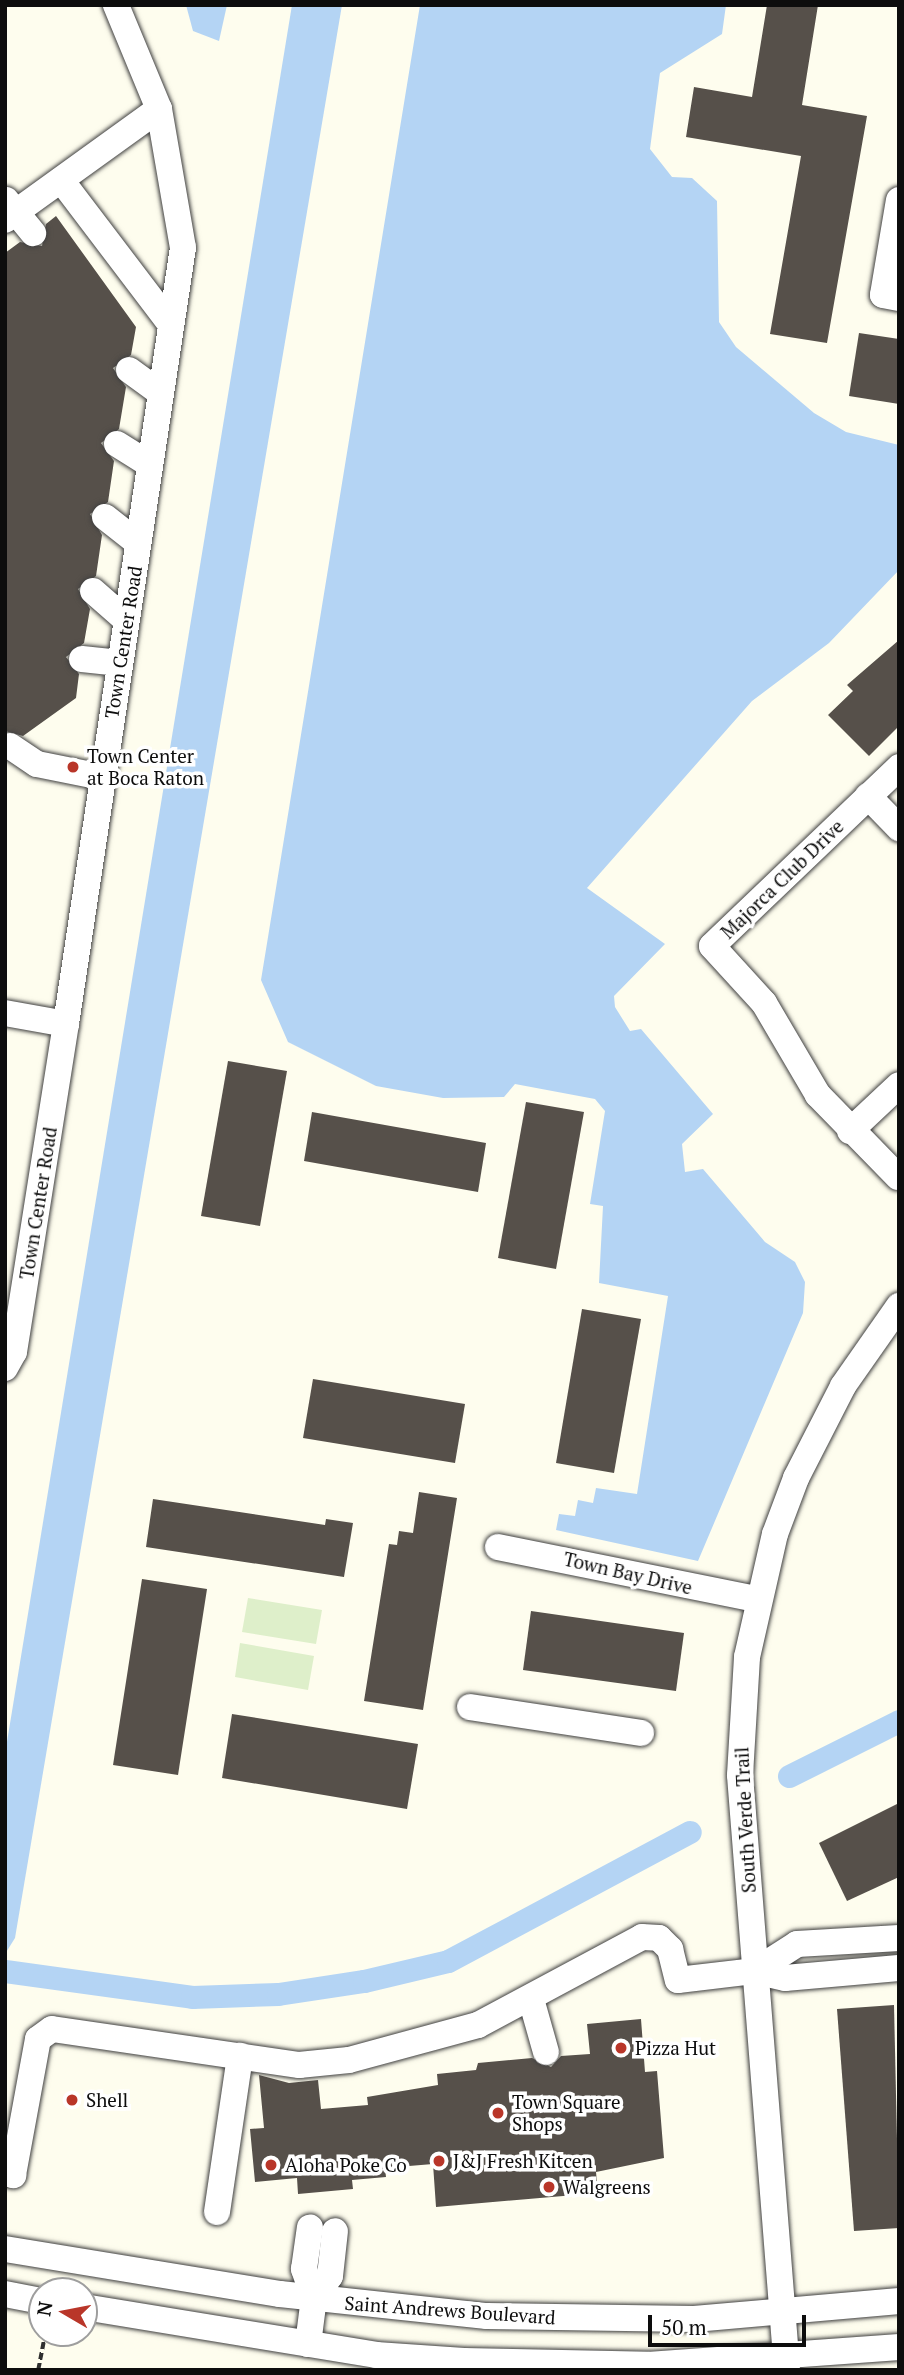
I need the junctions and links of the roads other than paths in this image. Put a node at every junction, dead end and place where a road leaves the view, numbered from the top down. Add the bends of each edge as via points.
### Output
1 (116, 5) edge
2 (159, 109) junction
3 (61, 180) junction
4 (899, 200) edge
5 (9, 210) edge
6 (33, 233) dead end
7 (899, 298) edge
8 (171, 325) junction
9 (129, 370) dead end
10 (161, 393) junction
11 (117, 444) dead end
12 (150, 465) junction
13 (105, 517) dead end
14 (138, 543) junction
15 (93, 591) dead end
16 (126, 620) junction
17 (82, 659) dead end
18 (120, 663) junction
19 (10, 746) dead end
20 (899, 767) edge
21 (102, 777) junction
22 (868, 796) junction
23 (899, 828) edge
24 (5, 1013) edge
25 (66, 1024) junction
26 (899, 1085) edge
27 (850, 1131) junction
28 (898, 1177) edge
29 (899, 1306) edge
30 (5, 1368) edge
31 (498, 1547) dead end
32 (757, 1599) junction
33 (470, 1707) dead end
34 (641, 1733) dead end
35 (899, 1938) edge
36 (899, 1968) edge
37 (755, 1971) junction
38 (531, 1999) junction
39 (546, 2052) dead end
40 (240, 2056) junction
41 (5, 2172) edge
42 (217, 2212) dead end
43 (323, 2229) dead end
44 (5, 2249) edge
45 (5, 2294) edge
46 (28, 2298) edge
47 (314, 2298) junction
48 (899, 2301) edge
49 (98, 2309) edge
50 (783, 2314) junction
51 (308, 2344) junction
52 (899, 2347) edge
53 (786, 2365) edge

1 - 2 street, Town Center Road
2 - 3 street
2 - 8 street, Town Center Road via 183,248
3 - 5 street
3 - 8 street
4 - 7 street via 883,295
5 - 6 street
8 - 10 street, Town Center Road
9 - 10 street
10 - 12 street, Town Center Road
11 - 12 street
12 - 14 street, Town Center Road
13 - 14 street
14 - 16 street, Town Center Road
15 - 16 street
16 - 18 street, Town Center Road
17 - 18 street
18 - 21 street, Town Center Road
19 - 21 street via 37,764
20 - 22 street, Majorca Club Drive
21 - 25 street, Town Center Road
22 - 23 street
22 - 27 street, Majorca Club Drive via 712,946 764,1003 812,1087
24 - 25 street
25 - 30 street, Town Center Road via 14,1352
26 - 27 street
27 - 28 street, Majorca Club Drive
29 - 32 street, South Verde Trail via 821,1424 775,1534
31 - 32 street, Town Bay Drive
32 - 37 street, South Verde Trail via 740,1775
33 - 34 street
35 - 37 street via 797,1944
36 - 37 street via 785,1978
37 - 38 street via 678,1980 670,1949 659,1938 642,1937
37 - 50 street, South Verde Trail
38 - 39 street
38 - 40 street via 478,2025 349,2060 299,2065
40 - 41 street via 51,2029 38,2039 13,2175
40 - 42 street
43 - 47 street via 330,2276
44 - 47 street, Saint Andrews Boulevard
45 - 46 street
47 - 50 street, Saint Andrews Boulevard via 590,2320
47 - 51 street
48 - 50 street, Saint Andrews Boulevard
49 - 51 street
50 - 53 street, South Verde Trail
51 - 53 street via 567,2366
52 - 53 street

